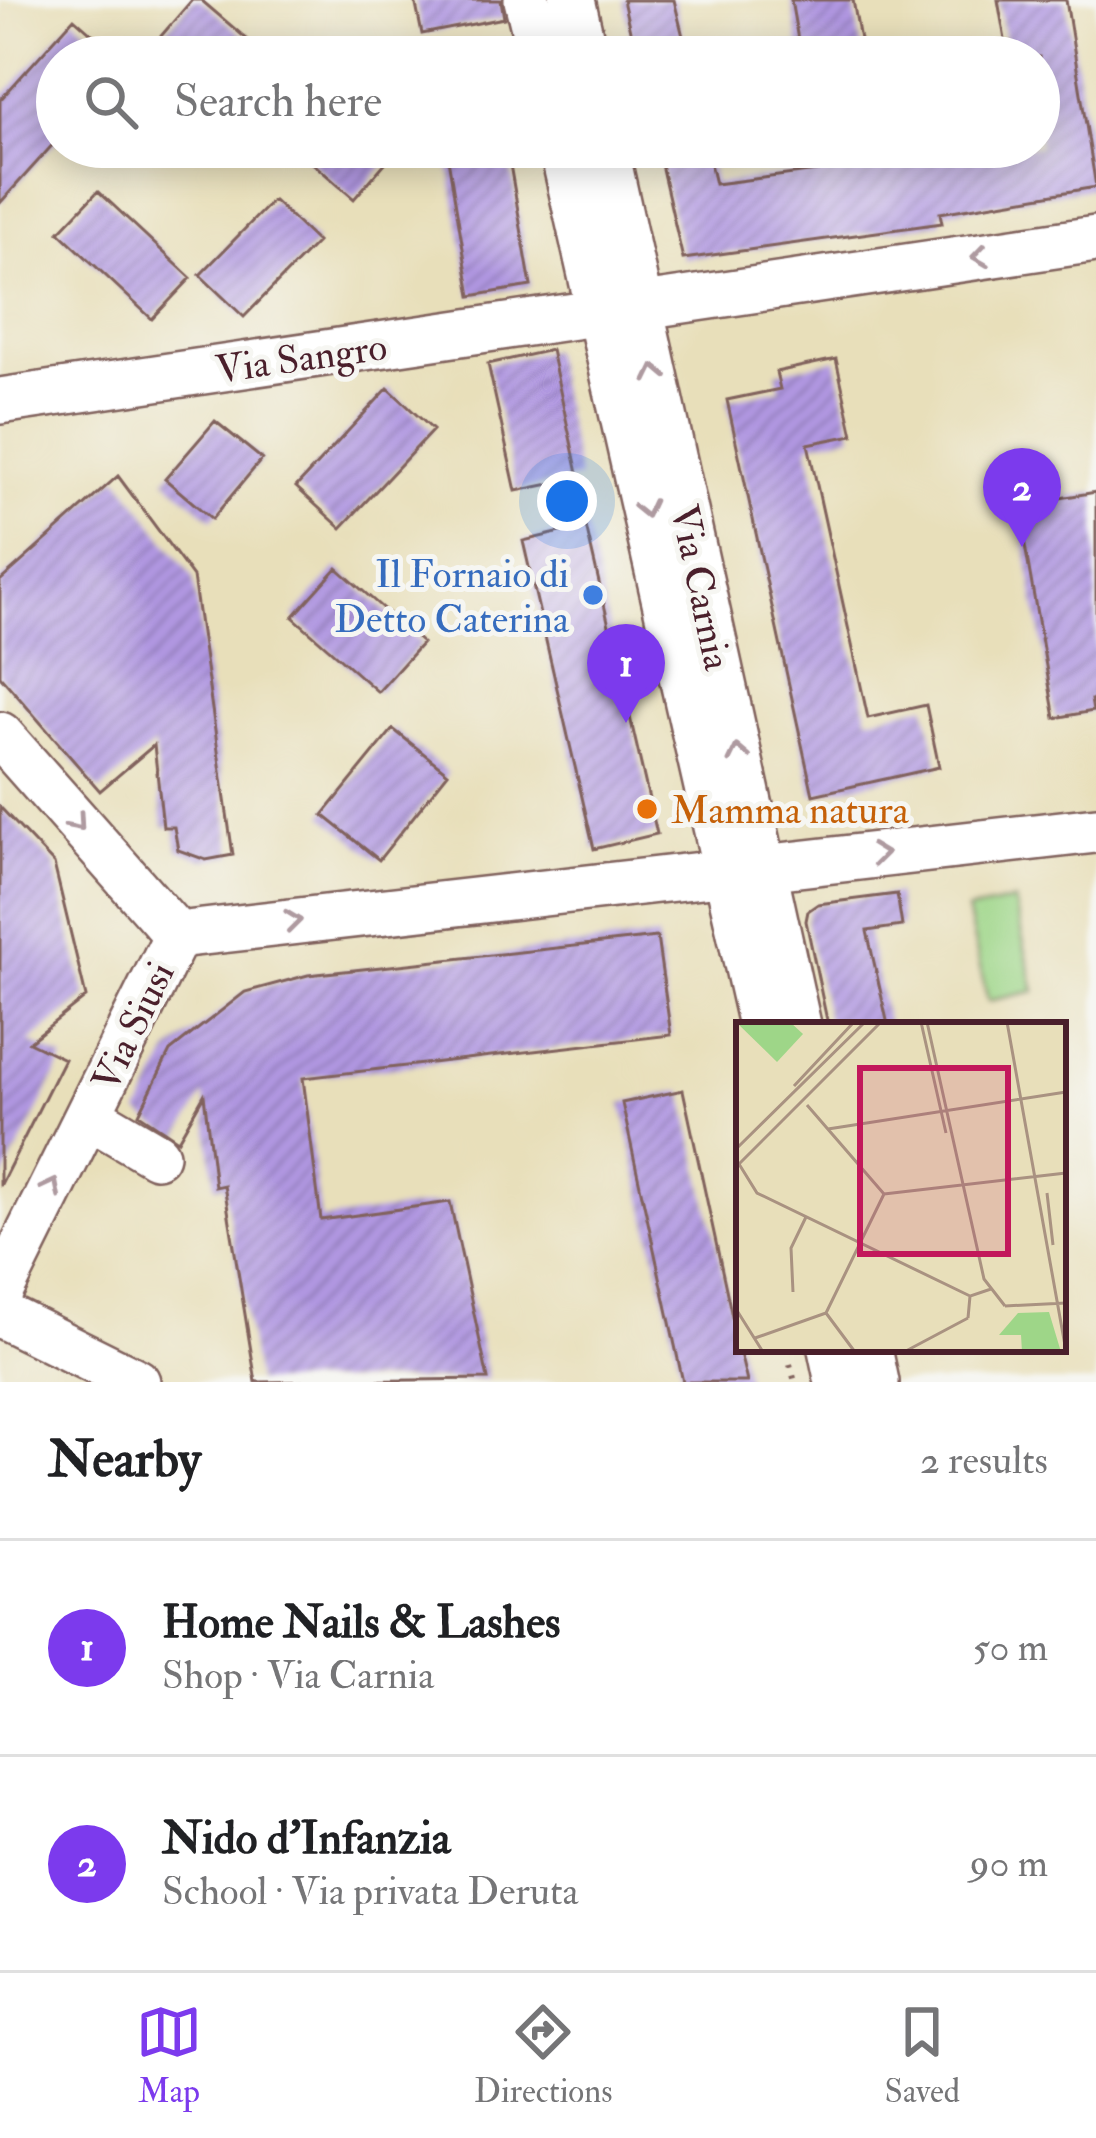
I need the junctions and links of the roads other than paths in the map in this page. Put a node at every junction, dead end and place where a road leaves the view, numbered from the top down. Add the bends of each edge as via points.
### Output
1 (527, 0) edge
2 (572, 0) edge
3 (536, 36) edge
4 (580, 36) edge
5 (570, 168) edge
6 (607, 168) edge
7 (1096, 239) edge
8 (621, 310) junction
9 (0, 401) edge
10 (0, 735) edge
11 (1096, 830) edge
12 (745, 870) junction
13 (177, 935) junction
14 (761, 1022) edge
15 (797, 1022) edge
16 (88, 1115) junction
17 (156, 1155) dead end
18 (0, 1292) edge
19 (0, 1314) edge
20 (870, 1352) edge
21 (811, 1356) edge
22 (137, 1382) edge
23 (838, 1382) edge
24 (876, 1382) edge

1 - 3 street
2 - 4 street
5 - 8 street, Via Carnia
6 - 8 street, Via Carnia
7 -> 8 street, Via Sangro
8 - 9 street, Via Sangro
8 - 12 street, Via Carnia
10 -> 13 street, Via Siusi
12 -> 11 street
13 -> 12 street
12 - 14 street, Via Carnia
12 - 15 street, Via Carnia
13 - 16 street, Via Siusi
16 - 17 street
18 -> 16 street, Via Siusi
19 - 22 street
20 - 24 street
21 - 23 street

